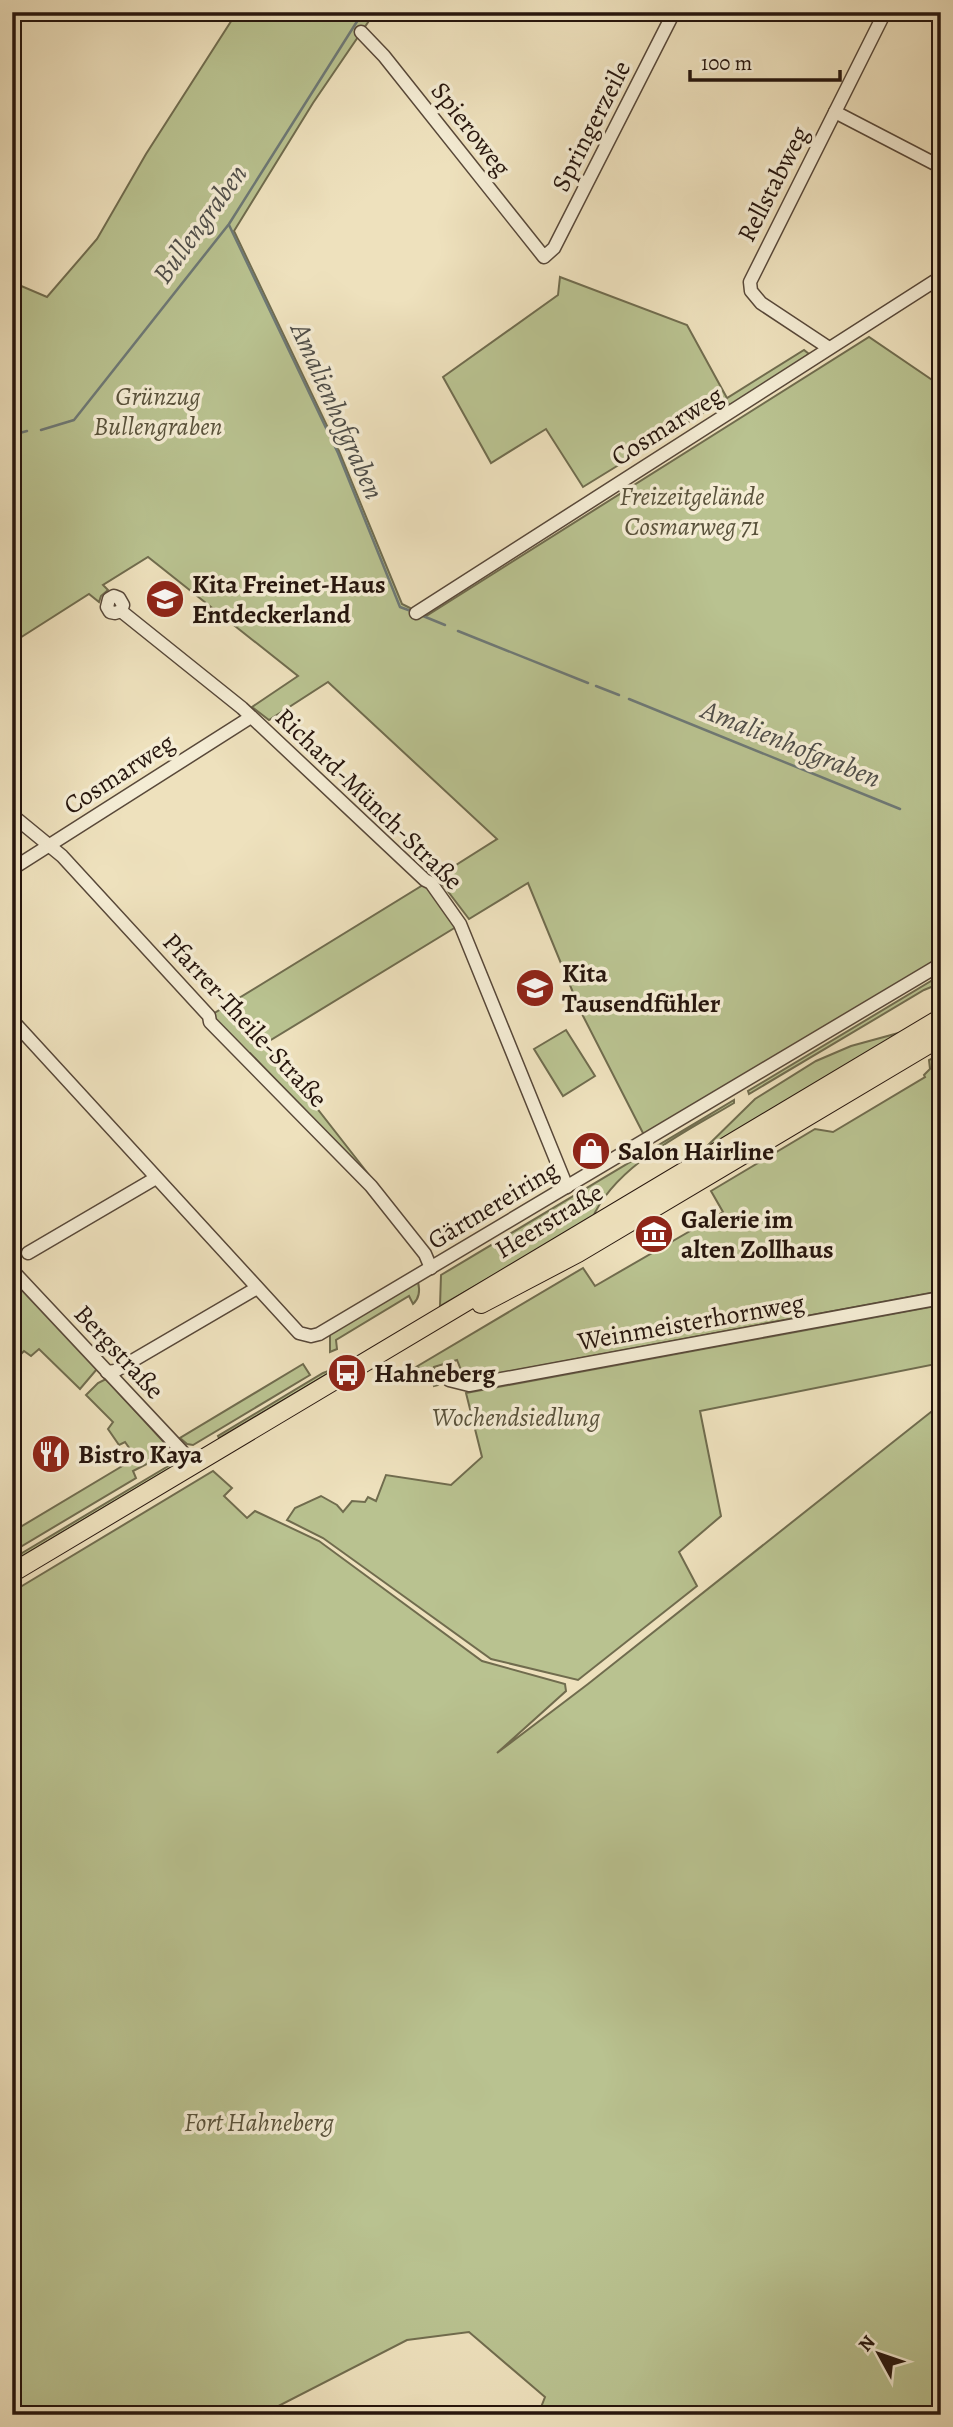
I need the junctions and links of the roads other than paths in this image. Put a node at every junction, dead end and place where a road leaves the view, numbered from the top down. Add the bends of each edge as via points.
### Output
1 (674, 12) edge
2 (885, 12) edge
3 (361, 32) dead end
4 (835, 111) junction
5 (941, 167) edge
6 (544, 257) joint
7 (941, 277) edge
8 (829, 348) junction
9 (121, 611) dead end
10 (416, 613) dead end
11 (251, 717) junction
12 (12, 815) edge
13 (50, 845) junction
14 (12, 869) edge
15 (941, 964) edge
16 (941, 1018) edge
17 (12, 1020) edge
18 (941, 1037) edge
19 (156, 1178) junction
20 (567, 1187) junction
21 (28, 1253) dead end
22 (431, 1268) junction
23 (12, 1270) edge
24 (257, 1288) junction
25 (941, 1298) edge
26 (402, 1342) junction
27 (107, 1372) junction
28 (449, 1380) dead end
29 (194, 1464) junction
30 (12, 1573) edge

1 - 6 street, Springerzeile via 554,248
2 - 4 street, Rellstabweg
3 - 6 street, Spieroweg
4 - 5 street
4 - 8 street, Rellstabweg via 750,282 761,303
7 - 8 street, Cosmarweg
8 - 10 street, Cosmarweg
9 - 11 street, Richard-Münch-Straße
11 - 13 street, Cosmarweg
11 - 20 street, Richard-Münch-Straße via 431,883 458,920
12 - 13 street, Pfarrer-Theile-Straße
13 - 14 street, Cosmarweg
13 - 22 street, Pfarrer-Theile-Straße via 234,1047 371,1186
15 - 20 street, Gärtnereiring
16 - 26 main road, Heerstraße
17 - 19 street, Gärtnereiring
18 - 26 main road, Heerstraße via 578,1253
19 - 21 street
19 - 24 street, Gärtnereiring
20 - 22 street, Gärtnereiring
22 - 24 street, Gärtnereiring via 311,1336 299,1333
23 - 27 street, Bergstraße
24 - 27 street
25 - 28 street, Weinmeisterhornweg via 469,1385
26 - 29 main road, Heerstraße
27 - 29 street, Bergstraße
29 - 30 main road, Heerstraße

